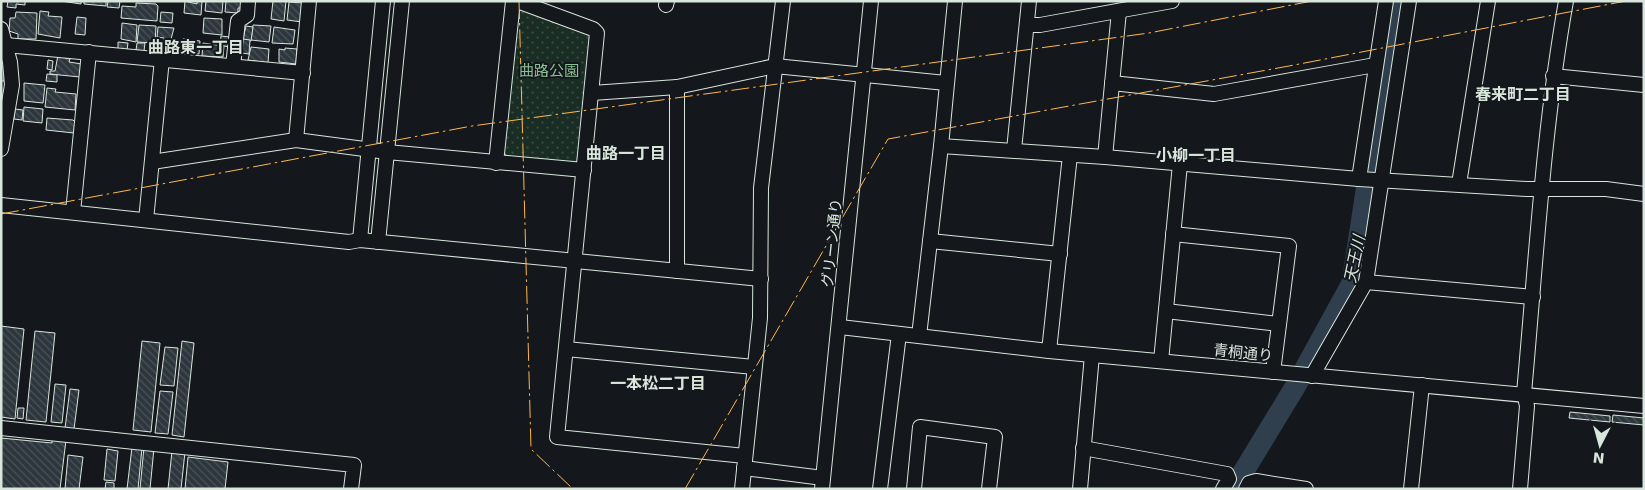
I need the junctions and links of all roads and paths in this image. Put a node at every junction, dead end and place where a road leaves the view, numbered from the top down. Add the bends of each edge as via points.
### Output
1 (248, 1) edge
2 (309, 1) edge
3 (383, 1) edge
4 (402, 1) edge
5 (513, 1) edge
6 (517, 1) edge
7 (783, 1) edge
8 (871, 1) edge
9 (955, 1) edge
10 (1029, 1) edge
11 (1172, 1) edge
12 (1386, 1) edge
13 (1409, 1) edge
14 (1488, 1) edge
15 (1566, 1) edge
16 (1119, 11) junction
17 (1027, 25) junction
18 (1, 29) edge
19 (6, 46) junction
20 (89, 52) junction
21 (162, 59) junction
22 (1375, 65) junction
23 (233, 66) junction
24 (775, 66) junction
25 (303, 73) junction
26 (865, 75) junction
27 (1553, 76) junction
28 (946, 83) junction
29 (1112, 83) junction
30 (1644, 85) edge
31 (677, 87) junction
32 (592, 94) junction
33 (3, 121) edge
34 (296, 140) junction
35 (941, 146) junction
36 (1, 149) edge
37 (369, 150) junction
38 (1014, 150) junction
39 (387, 152) junction
40 (1070, 155) junction
41 (1105, 157) junction
42 (152, 162) junction
43 (496, 163) junction
44 (1180, 164) junction
45 (584, 170) junction
46 (1359, 179) junction
47 (1382, 180) junction
48 (1459, 184) junction
49 (1542, 188) junction
50 (1644, 194) edge
51 (1, 205) edge
52 (73, 212) junction
53 (146, 220) junction
54 (1174, 234) junction
55 (360, 240) junction
56 (930, 241) junction
57 (378, 242) junction
58 (1060, 254) junction
59 (575, 262) junction
60 (677, 271) junction
61 (760, 279) junction
62 (1366, 282) junction
63 (1533, 297) junction
64 (1166, 311) junction
65 (1279, 324) junction
66 (840, 327) junction
67 (899, 334) junction
68 (919, 336) junction
69 (566, 349) junction
70 (1049, 351) junction
71 (1092, 355) junction
72 (1161, 361) junction
73 (754, 367) junction
74 (1273, 372) junction
75 (1312, 376) junction
76 (1422, 385) junction
77 (1524, 393) junction
78 (1644, 406) edge
79 (1, 428) edge
80 (1083, 448) junction
81 (744, 462) junction
82 (823, 483) edge
83 (351, 489) edge
84 (742, 489) edge
85 (880, 489) edge
86 (914, 489) edge
87 (989, 489) edge
88 (1080, 489) edge
89 (1223, 489) edge
90 (1246, 489) edge
91 (1306, 489) edge
92 (1411, 489) edge
93 (1520, 489) edge

1 - 23 street via 247,15 238,21
2 - 25 street
3 - 37 street
4 - 39 street
5 - 43 street
6 - 32 street via 597,33
7 - 24 street
8 - 26 street, グリーン通り
9 - 28 street
10 - 17 street
11 - 16 street
12 - 22 street
13 - 47 street
14 - 48 street
15 - 27 street
16 - 17 street
16 - 29 street
17 - 38 street
18 - 19 street
19 - 20 street
19 - 33 street via 12,86
20 - 21 street
20 - 52 street
21 - 23 street
21 - 42 street
22 - 29 street via 1214,94
22 - 46 street
23 - 25 street
24 - 26 street
24 - 31 street
24 - 61 street via 761,188
25 - 34 street
26 - 28 street
26 - 66 street, グリーン通り
27 - 30 street
27 - 49 street
28 - 35 street
29 - 41 street
31 - 32 street
31 - 60 street
32 - 45 street
33 - 36 street
34 - 37 street
34 - 42 street
35 - 38 street
35 - 56 street
37 - 39 street
37 - 55 street
38 - 40 street
39 - 43 street
39 - 57 street
40 - 41 street
40 - 58 street
41 - 44 street
42 - 53 street
43 - 45 street
44 - 46 street
44 - 54 street
45 - 59 street
46 - 47 street
47 - 48 street
47 - 62 street
48 - 49 street
49 - 50 street via 1606,189
49 - 63 street
51 - 52 street
52 - 53 street
53 - 55 street via 349,242
54 - 64 street
54 - 65 street via 1289,246
55 - 57 street
56 - 58 street
56 - 68 street
57 - 59 street
58 - 70 street
59 - 60 street
59 - 69 street
60 - 61 street
61 - 73 street via 760,318
62 - 63 street
62 - 75 street
63 - 77 street
64 - 65 street
64 - 72 street
65 - 74 street
66 - 67 street, 青桐通り
66 - 82 street, グリーン通り
67 - 68 street, 青桐通り
67 - 85 street
68 - 70 street, 青桐通り
69 - 73 street
69 - 81 street via 557,437
70 - 71 street, 青桐通り
71 - 72 street, 青桐通り
71 - 80 street
72 - 74 street, 青桐通り
73 - 81 street
74 - 75 street, 青桐通り
75 - 76 street, 青桐通り
76 - 77 street, 青桐通り
76 - 92 street
77 - 78 street, 青桐通り
77 - 93 street via 1527,406
79 - 83 street via 354,465
80 - 88 street
80 - 89 street via 1227,474 1229,479
81 - 82 street
81 - 84 street
86 - 87 street via 920,427 994,437
90 - 91 street via 1249,483 1256,481

